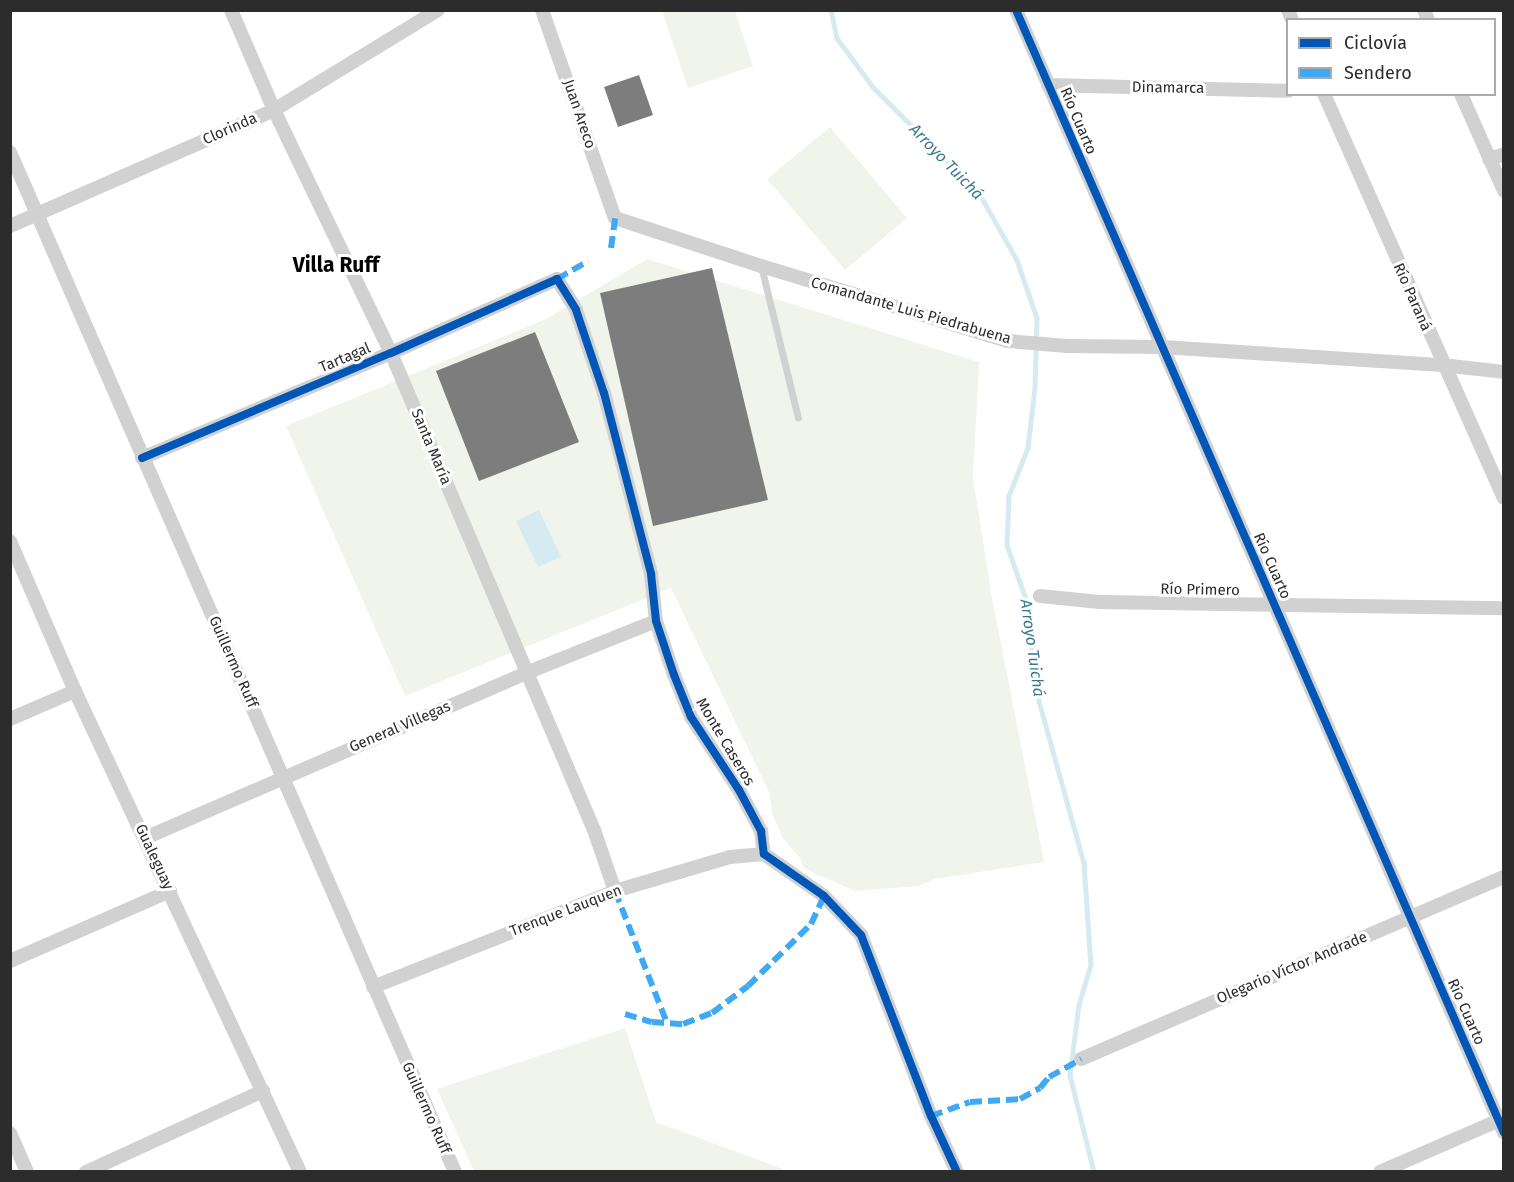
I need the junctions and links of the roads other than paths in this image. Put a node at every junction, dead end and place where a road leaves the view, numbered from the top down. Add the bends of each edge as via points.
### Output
1 (231, 10) edge
2 (438, 10) edge
3 (542, 10) edge
4 (1016, 10) edge
5 (1048, 85) junction
6 (1286, 91) edge
7 (1325, 96) edge
8 (1462, 96) edge
9 (274, 110) junction
10 (10, 152) edge
11 (1503, 153) edge
12 (1489, 159) junction
13 (1503, 191) edge
14 (38, 213) junction
15 (615, 218) joint
16 (10, 226) edge
17 (761, 266) junction
18 (557, 279) joint
19 (1161, 347) junction
20 (391, 353) junction
21 (1442, 365) junction
22 (1503, 372) edge
23 (798, 418) dead end
24 (142, 458) junction
25 (1503, 498) edge
26 (10, 541) edge
27 (1040, 596) dead end
28 (1274, 605) junction
29 (1503, 608) edge
30 (656, 621) junction
31 (526, 673) junction
32 (75, 691) junction
33 (10, 719) edge
34 (284, 776) junction
35 (145, 838) junction
36 (764, 854) junction
37 (1503, 877) edge
38 (170, 891) junction
39 (615, 891) junction
40 (1410, 917) junction
41 (10, 961) edge
42 (373, 987) junction
43 (1081, 1059) dead end
44 (263, 1091) junction
45 (1502, 1124) edge
46 (10, 1133) edge
47 (27, 1172) edge
48 (86, 1172) edge
49 (300, 1172) edge
50 (455, 1172) edge
51 (957, 1172) edge
52 (1380, 1172) edge

1 - 9 street, Santa María
2 - 9 street, Clorinda
3 - 15 street, Juan Areco
4 - 5 street, Río Cuarto
5 - 6 street, Dinamarca
5 - 19 street, Río Cuarto
7 - 21 street, Río Paraná
8 - 12 street
9 - 14 street, Clorinda
9 - 20 street, Santa María
10 - 14 street, Guillermo Ruff
11 - 12 street
12 - 13 street
14 - 16 street, Clorinda
14 - 24 street, Guillermo Ruff
15 - 17 street, Comandante Luis Piedrabuena
17 - 19 street, Comandante Luis Piedrabuena via 1008,341
17 - 23 lane
18 - 20 street, Tartagal
18 - 30 street, Monte Caseros via 576,310 604,393 651,574
19 - 21 street, Comandante Luis Piedrabuena
19 - 28 street, Río Cuarto
20 - 24 street, Tartagal
20 - 31 street, Santa María
21 - 22 street, Comandante Luis Piedrabuena
21 - 25 street, Río Paraná
24 - 34 street, Guillermo Ruff
26 - 32 street, Gualeguay
27 - 28 street, Río Primero via 1100,602
28 - 29 street, Río Primero
28 - 40 street, Río Cuarto
30 - 31 street, General Villegas
30 - 36 street, Monte Caseros via 691,717 761,831
31 - 34 street, General Villegas
31 - 39 street, Santa María via 594,830
32 - 33 street
32 - 35 street, Gualeguay
34 - 35 street, General Villegas
34 - 42 street, Guillermo Ruff
35 - 38 street, Gualeguay
36 - 39 street, Trenque Lauquen via 730,857
36 - 51 street via 824,896 861,935 931,1116
37 - 40 street, Olegario Víctor Andrade
38 - 41 street
38 - 44 street, Gualeguay
39 - 42 street, Trenque Lauquen
40 - 43 street, Olegario Víctor Andrade
40 - 45 street, Río Cuarto
42 - 50 street, Guillermo Ruff
44 - 48 street
44 - 49 street, Gualeguay
45 - 52 street
46 - 47 street

